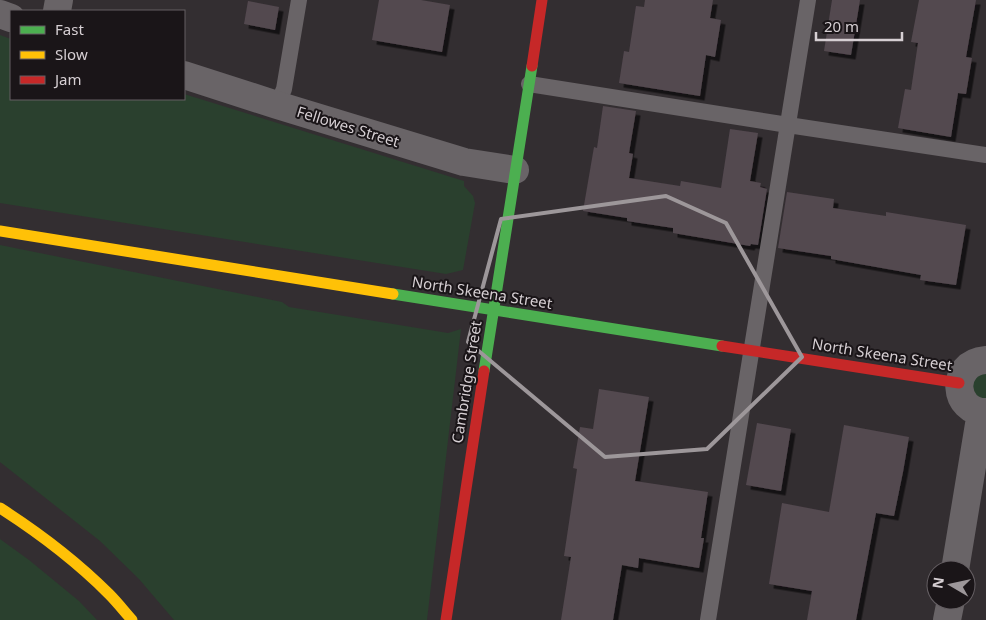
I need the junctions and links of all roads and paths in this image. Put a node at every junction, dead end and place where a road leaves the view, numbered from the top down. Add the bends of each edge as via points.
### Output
1 (299, 0) edge
2 (542, 0) edge
3 (808, 0) edge
4 (185, 74) edge
5 (529, 84) junction
6 (277, 105) junction
7 (788, 125) junction
8 (986, 155) edge
9 (515, 170) junction
10 (0, 231) edge
11 (493, 310) junction
12 (752, 350) junction
13 (986, 360) edge
14 (959, 382) junction
15 (983, 412) edge
16 (0, 508) edge
17 (957, 560) edge
18 (132, 620) edge
19 (446, 620) edge
20 (708, 620) edge

1 - 6 lane via 284,89
2 - 5 main road, Cambridge Street
3 - 7 lane
4 - 6 street, Fellowes Street
5 - 7 lane
5 - 9 main road, Cambridge Street
6 - 9 street, Fellowes Street via 464,162
7 - 8 lane
7 - 12 lane
9 - 11 main road, Cambridge Street
10 - 11 main road, North Skeena Street
11 - 12 main road, North Skeena Street
11 - 19 main road, Cambridge Street
12 - 14 main road, North Skeena Street
12 - 20 lane
13 - 14 street via 970,365
14 - 15 street via 965,403 973,410
15 - 17 street
16 - 18 main road via 63,553 104,589

